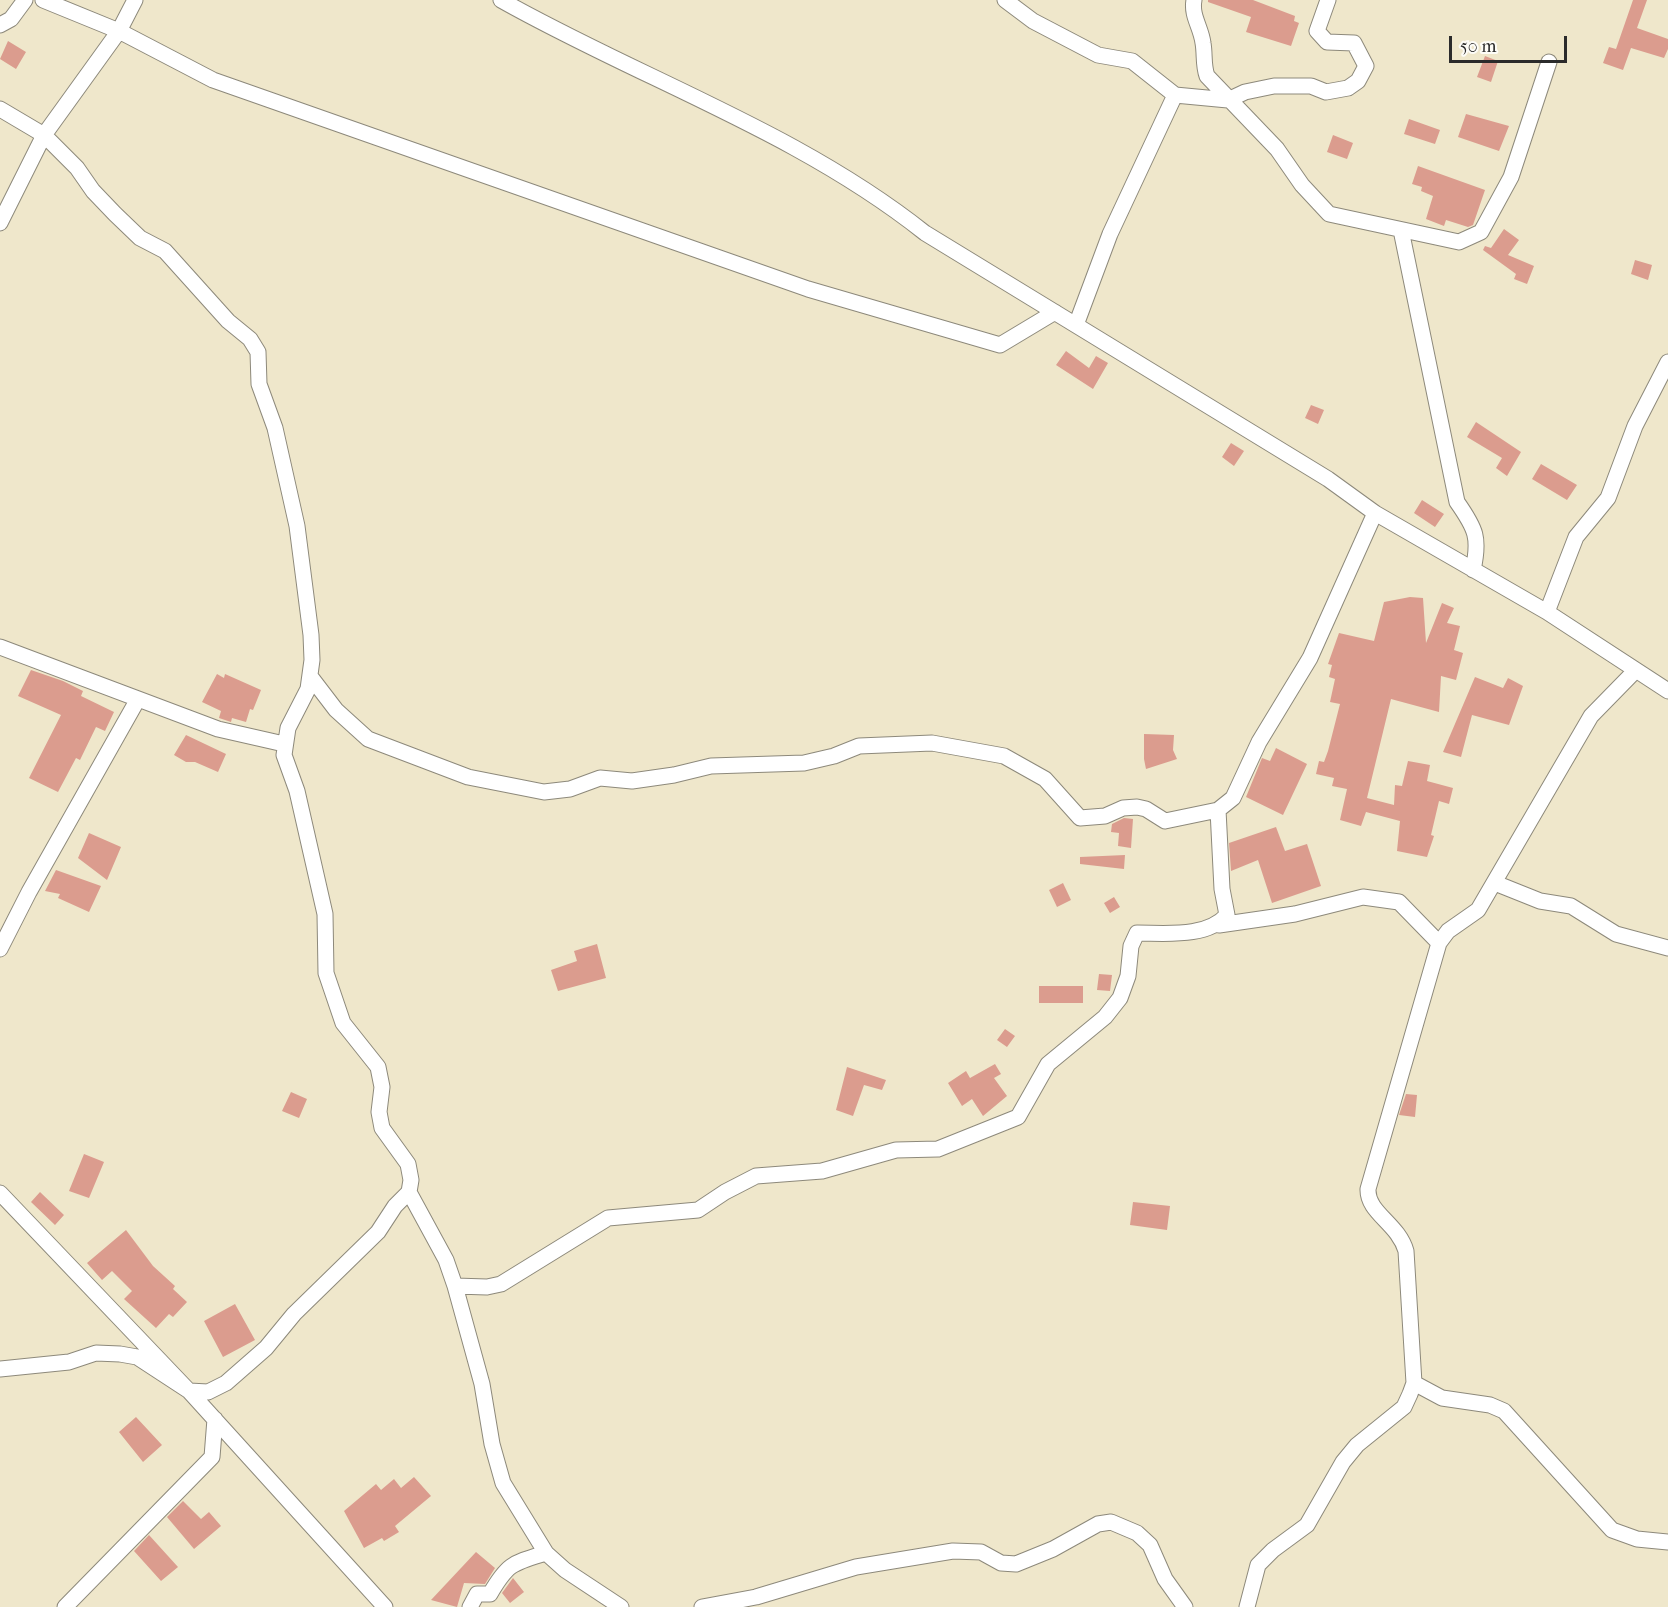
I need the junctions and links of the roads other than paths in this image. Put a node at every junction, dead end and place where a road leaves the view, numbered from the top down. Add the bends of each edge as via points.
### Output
1 (25, 0) edge
2 (43, 0) edge
3 (135, 0) edge
4 (501, 0) edge
5 (1005, 0) edge
6 (1194, 0) edge
7 (1328, 0) edge
8 (0, 25) edge
9 (120, 31) junction
10 (1549, 62) dead end
11 (1175, 95) junction
12 (1228, 100) junction
13 (0, 109) edge
14 (44, 135) junction
15 (0, 223) edge
16 (1401, 230) junction
17 (1055, 312) junction
18 (1076, 325) junction
19 (1668, 362) edge
20 (1375, 513) junction
21 (1473, 570) junction
22 (1547, 612) junction
23 (0, 647) edge
24 (1635, 671) junction
25 (310, 676) junction
26 (1668, 691) edge
27 (138, 699) junction
28 (284, 744) junction
29 (1218, 810) junction
30 (1495, 883) junction
31 (1219, 925) junction
32 (1439, 943) junction
33 (1668, 948) edge
34 (0, 949) edge
35 (409, 1192) junction
36 (0, 1193) edge
37 (455, 1286) junction
38 (0, 1370) edge
39 (1414, 1383) junction
40 (189, 1390) junction
41 (215, 1419) junction
42 (1668, 1542) edge
43 (546, 1553) junction
44 (65, 1607) edge
45 (385, 1607) edge
46 (470, 1607) edge
47 (621, 1607) edge
48 (702, 1607) edge
49 (1185, 1607) edge
50 (1246, 1607) edge

1 - 8 street via 11,19
2 - 9 street
3 - 9 street
4 - 17 street via 742,120 865,188 925,233
5 - 11 street via 1033,21 1098,55 1132,61
6 - 12 street via 1193,13 1203,41 1207,76
7 - 12 street via 1317,31 1327,42 1354,43 1366,66 1358,81 1348,88 1326,92 1311,86 1274,86
9 - 14 street
9 - 17 street via 213,80 808,289 1000,345
10 - 16 street via 1511,177 1481,232 1459,242
11 - 12 street
11 - 18 street via 1110,234
12 - 16 street via 1277,149 1302,185 1329,213
13 - 14 street
14 - 15 street
14 - 25 street via 115,214 140,238 165,251 258,352 262,401 275,428 297,526 311,636
16 - 21 street via 1457,502 1474,527 1478,547
17 - 18 street
18 - 20 street
19 - 22 street via 1635,426 1608,498 1576,537
20 - 21 street
20 - 29 street via 1310,658 1259,742 1233,798
21 - 22 street
22 - 24 street
23 - 27 street
24 - 26 street
24 - 30 street via 1591,716
25 - 28 street
25 - 29 street via 336,710 368,739 468,777 544,792 570,789 600,778 632,781 711,766 804,763 859,746 932,743 1004,756 1045,779 1080,818 1105,816 1130,807 1146,809 1165,821
27 - 28 street via 218,729
27 - 34 street
28 - 35 street via 325,914 326,973 343,1023 378,1067 382,1128 408,1164
29 - 31 street via 1227,915
30 - 32 street via 1478,910 1448,931
30 - 33 street via 1540,901 1571,906 1616,934
31 - 32 street via 1295,914 1363,897 1399,902
31 - 37 street via 1179,933 1137,933 1120,998 1097,1024 1048,1065 1018,1117 938,1149 897,1149 822,1171 756,1176 698,1210 608,1218 501,1284
32 - 39 street via 1367,1197 1372,1208 1395,1228 1406,1251
35 - 37 street via 446,1260
35 - 40 street via 378,1232 294,1314 266,1348 226,1383 208,1392
36 - 40 street
37 - 43 street via 482,1383 503,1483
38 - 40 street via 69,1362 96,1353 120,1354 137,1358
39 - 42 street via 1442,1398 1490,1405 1504,1412 1612,1530 1637,1539
39 - 50 street via 1404,1407 1357,1445 1343,1462 1307,1525 1258,1565
40 - 41 street
41 - 44 street via 212,1457
41 - 45 street
43 - 46 street via 514,1563 489,1594 477,1594
43 - 47 street
48 - 49 street via 756,1597 855,1567 953,1551 981,1552 1001,1563 1016,1563 1053,1549 1098,1524 1111,1522 1137,1533 1150,1545 1165,1579

